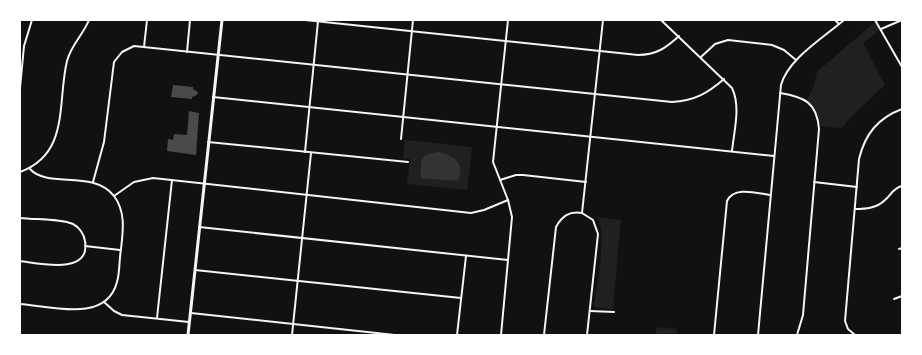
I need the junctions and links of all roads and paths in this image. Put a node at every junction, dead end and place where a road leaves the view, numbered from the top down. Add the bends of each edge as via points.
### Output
1 (32, 20) edge
2 (89, 20) edge
3 (147, 20) edge
4 (190, 20) edge
5 (222, 20) edge
6 (305, 20) edge
7 (413, 20) edge
8 (508, 20) edge
9 (603, 20) edge
10 (661, 20) edge
11 (667, 20) edge
12 (835, 20) edge
13 (844, 20) edge
14 (875, 20) edge
15 (902, 20) edge
16 (318, 21) edge
17 (664, 22) junction
18 (839, 24) junction
19 (881, 29) junction
20 (412, 31) junction
21 (679, 36) junction
22 (506, 41) junction
23 (144, 47) junction
24 (599, 51) junction
25 (187, 52) junction
26 (218, 54) junction
27 (701, 57) junction
28 (796, 60) junction
29 (314, 64) junction
30 (902, 67) edge
31 (407, 74) junction
32 (724, 79) junction
33 (501, 84) junction
34 (20, 88) edge
35 (595, 94) junction
36 (780, 94) junction
37 (213, 97) junction
38 (309, 107) junction
39 (902, 109) edge
40 (403, 117) junction
41 (497, 127) junction
42 (590, 136) junction
43 (401, 139) dead end
44 (208, 142) junction
45 (732, 151) junction
46 (305, 152) junction
47 (312, 153) junction
48 (774, 156) junction
49 (408, 162) dead end
50 (30, 169) junction
51 (20, 172) edge
52 (172, 180) junction
53 (500, 180) junction
54 (93, 182) junction
55 (586, 182) junction
56 (814, 182) junction
57 (204, 184) junction
58 (857, 186) junction
59 (902, 186) edge
60 (770, 195) junction
61 (114, 196) junction
62 (307, 196) junction
63 (508, 200) junction
64 (855, 209) junction
65 (582, 212) junction
66 (20, 218) edge
67 (199, 227) junction
68 (303, 238) junction
69 (85, 246) junction
70 (121, 250) junction
71 (466, 256) junction
72 (508, 260) junction
73 (20, 261) edge
74 (195, 270) junction
75 (298, 281) junction
76 (902, 296) edge
77 (461, 298) junction
78 (894, 299) dead end
79 (104, 302) junction
80 (20, 304) edge
81 (590, 311) junction
82 (614, 312) dead end
83 (191, 313) junction
84 (157, 318) junction
85 (190, 322) junction
86 (294, 324) junction
87 (188, 335) edge
88 (292, 335) edge
89 (395, 335) edge
90 (457, 335) edge
91 (501, 335) edge
92 (544, 335) edge
93 (587, 335) edge
94 (714, 335) edge
95 (758, 335) edge
96 (797, 335) edge
97 (855, 335) edge

1 - 34 street via 24,46
2 - 50 street via 68,59 56,137 42,160
3 - 23 street
4 - 25 street
5 - 26 main road
6 - 16 street
7 - 20 street
8 - 22 street
9 - 24 street
10 - 17 street
11 - 17 street
12 - 18 street
13 - 18 street
14 - 19 street
15 - 19 street
16 - 20 street
16 - 29 street
17 - 21 street
18 - 28 street
19 - 30 street
20 - 22 street
20 - 31 street
21 - 24 street via 661,51 647,55
21 - 27 street
22 - 24 street
22 - 33 street
23 - 25 street
23 - 54 street via 134,46 128,49 114,62 104,142
24 - 35 street
25 - 26 street
26 - 29 street
26 - 37 main road
27 - 28 street via 715,44 728,40 772,45 784,50
27 - 32 street
28 - 36 street via 782,79
29 - 31 street
29 - 38 street
31 - 33 street
31 - 40 street
32 - 35 street via 703,95 683,102
32 - 45 street via 732,88 736,100
33 - 35 street
33 - 41 street
35 - 42 street
36 - 48 street
36 - 56 street via 807,100 817,114 819,129
37 - 38 street
37 - 44 main road
38 - 40 street
38 - 46 street
39 - 58 street via 882,119 868,135 861,153
40 - 41 street
40 - 43 street
41 - 42 street
41 - 53 street via 493,162
42 - 45 street
42 - 55 street
44 - 46 street
44 - 57 main road
45 - 48 street
46 - 47 street
47 - 49 street
47 - 62 street
48 - 60 street
50 - 51 street
50 - 54 street via 39,176
52 - 57 street
52 - 61 street via 141,179
52 - 84 street
53 - 55 street via 524,175
53 - 63 street
54 - 61 street
55 - 65 street
56 - 58 street
56 - 96 street via 802,315
57 - 62 street
57 - 67 main road
58 - 64 street
59 - 64 street via 893,190 878,206
60 - 94 street via 738,192 732,194 727,201
60 - 95 street
61 - 70 street via 123,218
62 - 63 street via 471,213
62 - 68 street
63 - 72 street via 512,225
64 - 97 street via 845,321 848,329
65 - 81 street via 593,220 598,234
65 - 92 street via 566,215 556,227
66 - 69 street via 72,224 84,235
67 - 68 street
67 - 74 main road
68 - 71 street
68 - 75 street
69 - 70 street
69 - 73 street via 81,257 70,265
70 - 79 street via 117,282
71 - 72 street
71 - 77 street
72 - 91 street
74 - 75 street
74 - 83 main road
75 - 77 street
75 - 86 street
76 - 78 street
77 - 90 street
79 - 80 street via 82,311
79 - 84 street via 118,314
81 - 82 street
81 - 93 street
83 - 85 main road
83 - 86 street
84 - 85 street
85 - 87 main road
86 - 88 street
86 - 89 street

